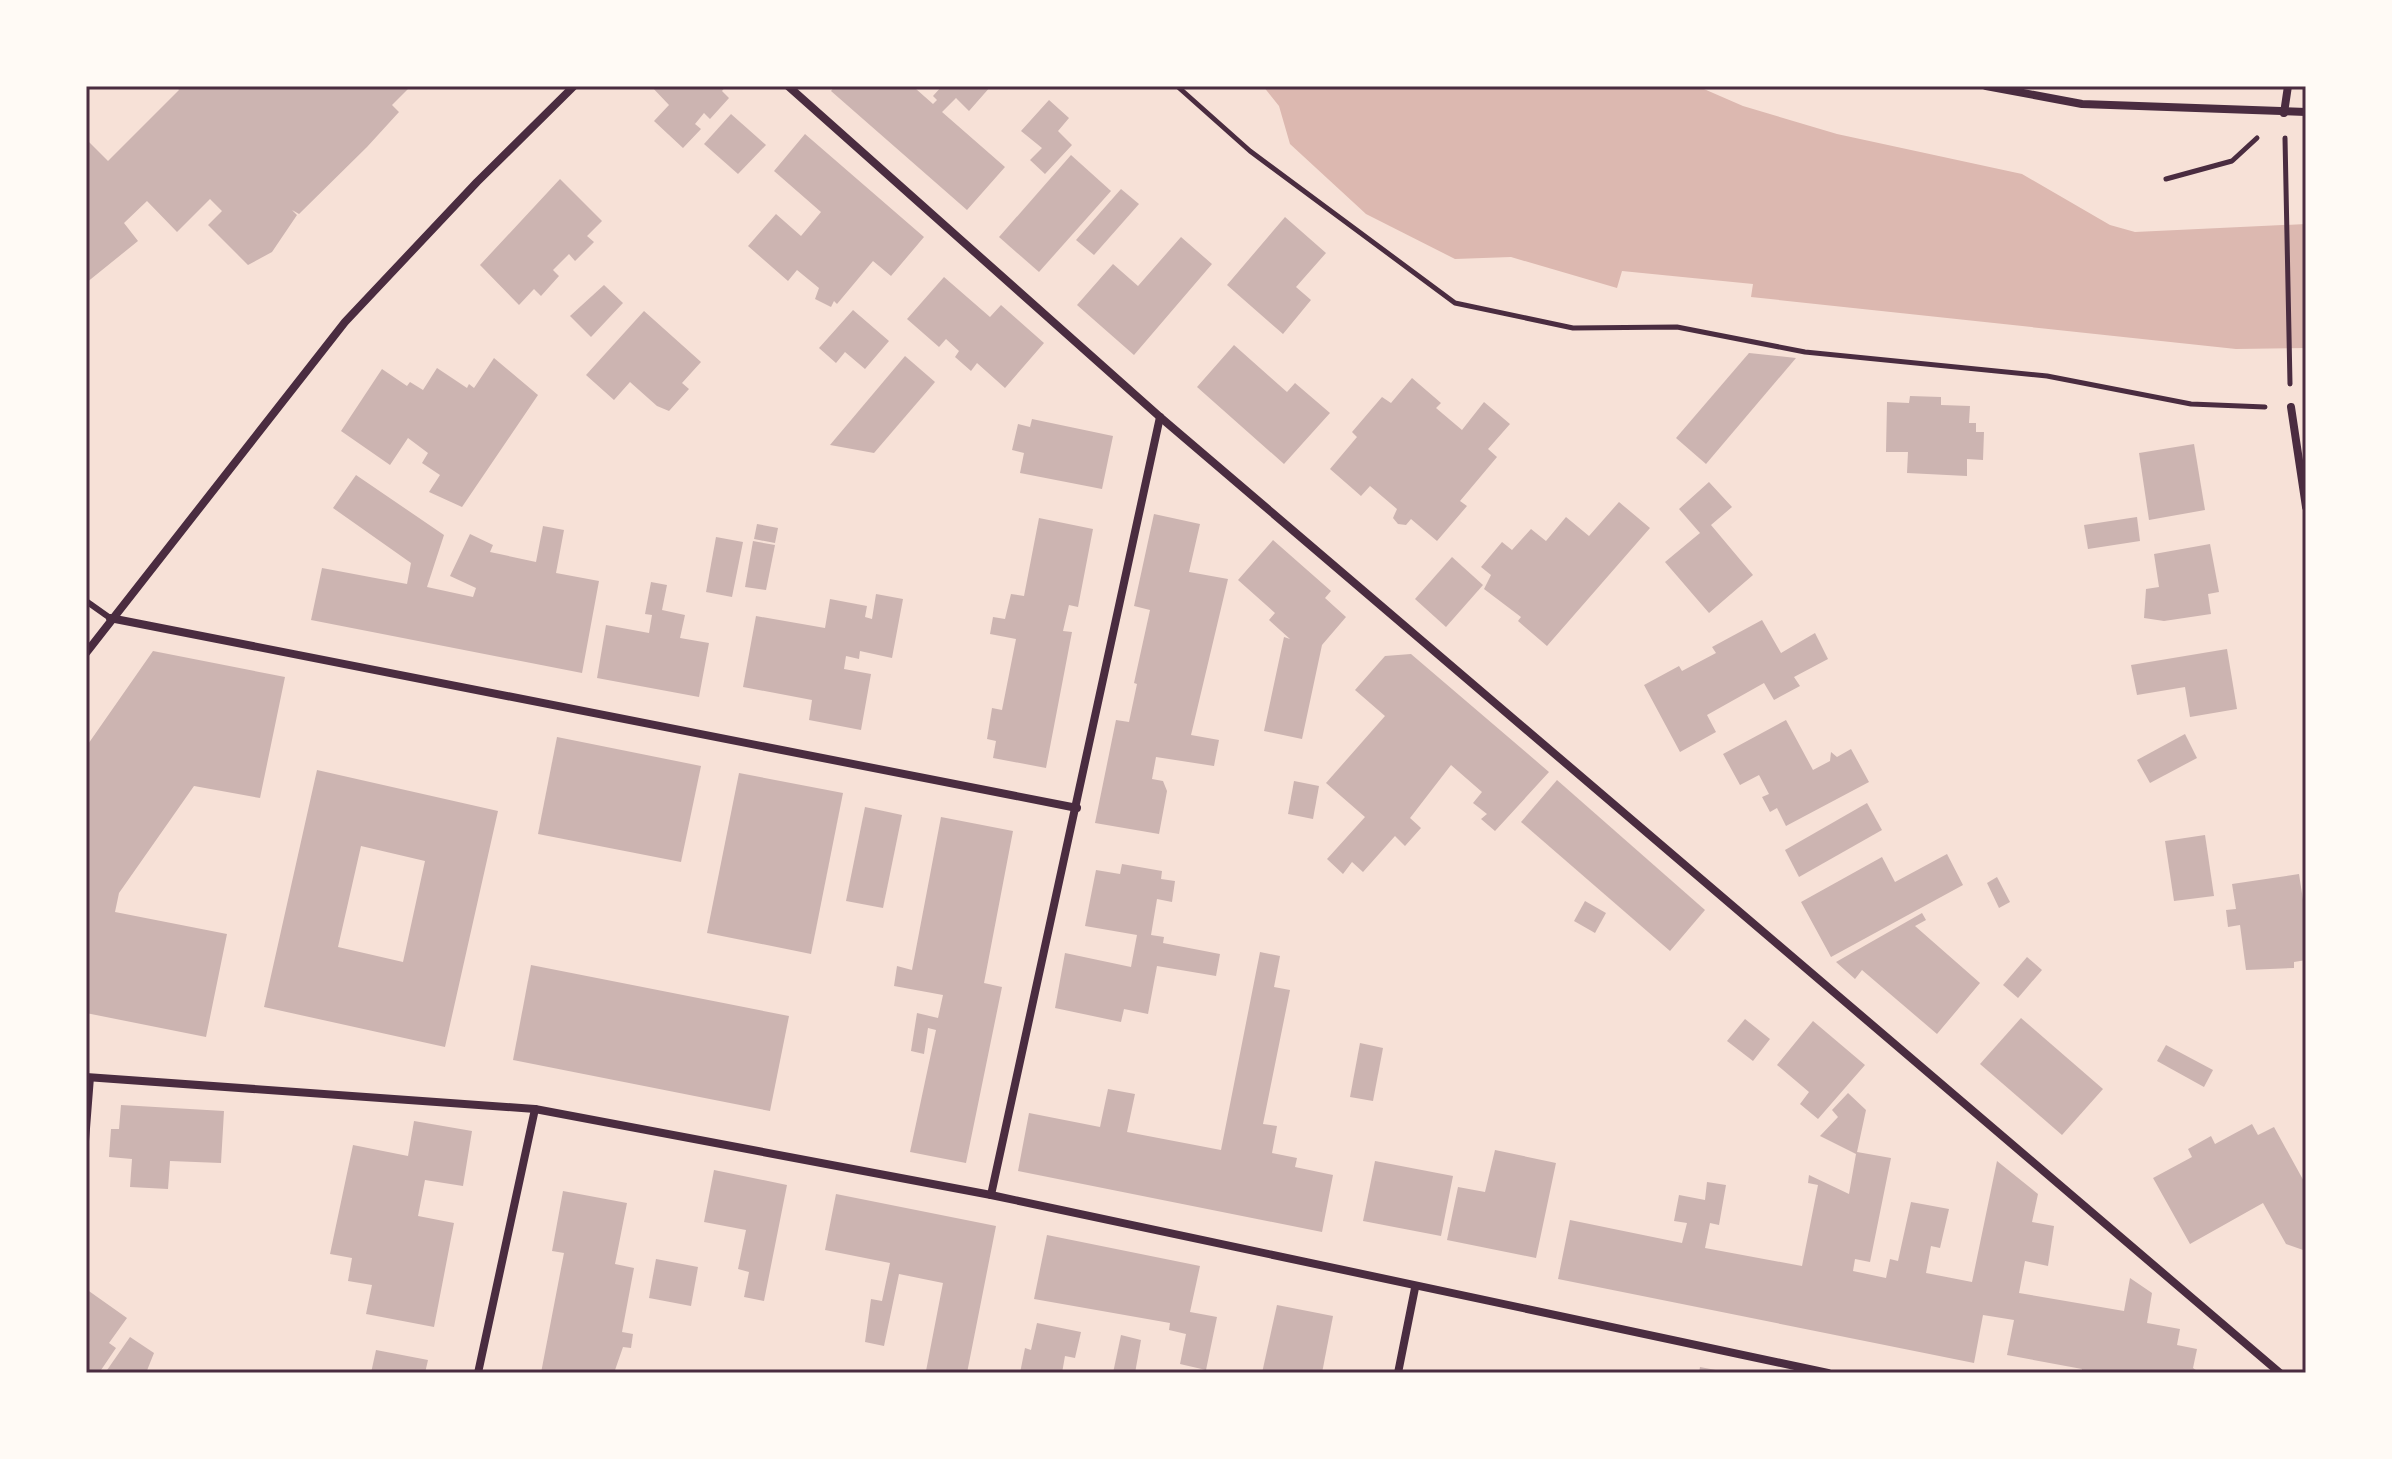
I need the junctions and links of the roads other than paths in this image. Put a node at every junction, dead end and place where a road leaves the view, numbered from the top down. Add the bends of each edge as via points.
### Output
1 (574, 86) edge
2 (788, 86) edge
3 (1986, 86) edge
4 (2288, 86) edge
5 (2306, 112) edge
6 (2284, 113) junction
7 (2291, 407) road end
8 (1160, 417) junction
9 (2306, 507) edge
10 (86, 601) edge
11 (110, 618) junction
12 (86, 653) edge
13 (1077, 808) junction
14 (89, 1077) edge
15 (535, 1109) junction
16 (86, 1141) edge
17 (991, 1195) junction
18 (1415, 1288) junction
19 (478, 1373) edge
20 (1398, 1373) edge
21 (1828, 1373) edge
22 (2280, 1373) edge

1 - 11 street via 345,322
2 - 8 street
3 - 6 street via 2082,104
4 - 6 street
5 - 6 street
7 - 9 street
8 - 13 street
8 - 22 street
10 - 11 lane
11 - 12 street
11 - 13 street
13 - 17 street
14 - 15 street
14 - 16 lane
15 - 17 street
15 - 19 street
17 - 18 street
18 - 20 street
18 - 21 street

